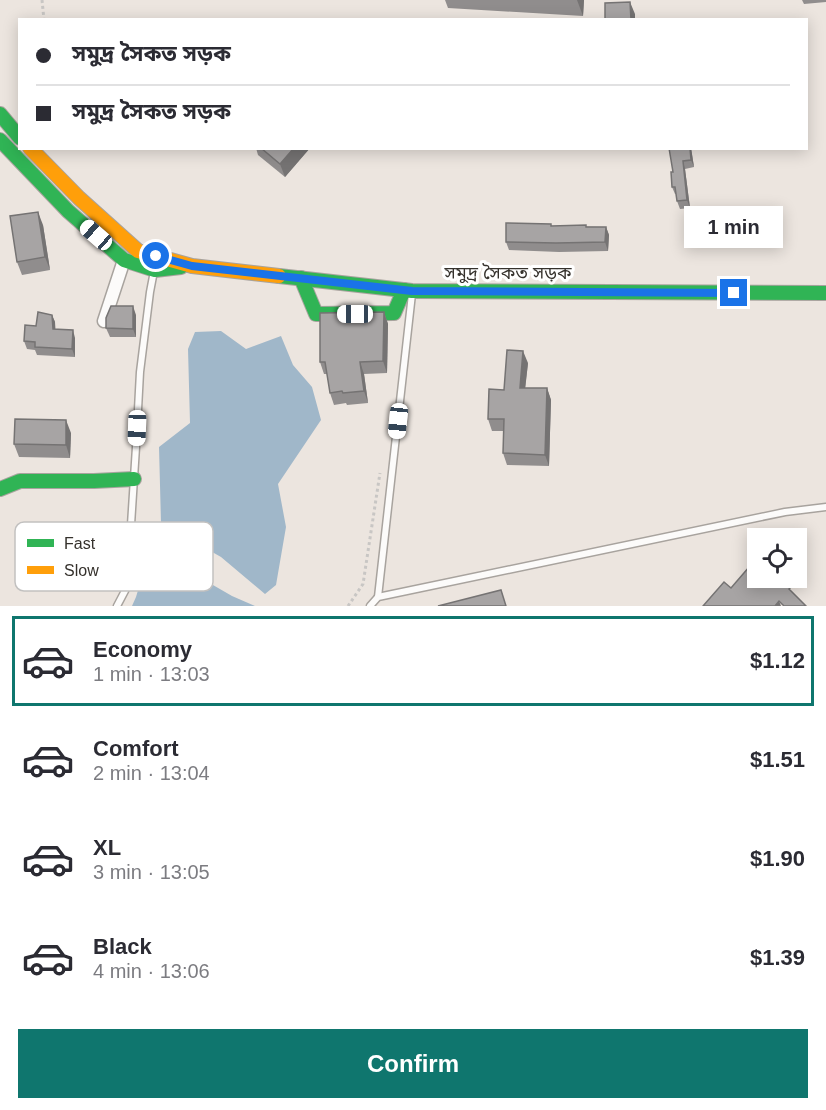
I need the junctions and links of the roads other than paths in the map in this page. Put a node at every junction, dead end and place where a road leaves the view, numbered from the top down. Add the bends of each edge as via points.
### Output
1 (0, 114) edge
2 (18, 136) edge
3 (0, 140) edge
4 (32, 150) edge
5 (124, 260) junction
6 (192, 266) junction
7 (154, 270) junction
8 (301, 278) junction
9 (408, 290) junction
10 (826, 293) edge
11 (104, 321) edge
12 (134, 479) junction
13 (0, 489) edge
14 (826, 507) edge
15 (131, 522) edge
16 (125, 591) edge
17 (378, 597) junction
18 (117, 606) edge
19 (370, 606) edge

1 - 2 main road
3 - 5 main road, সমুদ্র সৈকত সড়ক via 68,211
4 - 6 main road, সমুদ্র সৈকত সড়ক via 138,251
5 - 7 main road, সমুদ্র সৈকত সড়ক
5 - 11 street
6 - 7 main road, সমুদ্র সৈকত সড়ক
6 - 8 main road, সমুদ্র সৈকত সড়ক
7 - 12 lane via 140,372
8 - 9 main road, সমুদ্র সৈকত সড়ক
8 - 9 main road via 316,314 394,313
9 - 10 main road, সমুদ্র সৈকত সড়ক
9 - 17 lane
12 - 13 main road via 20,481
12 - 15 lane
14 - 17 lane via 785,512
16 - 18 lane
17 - 19 lane

